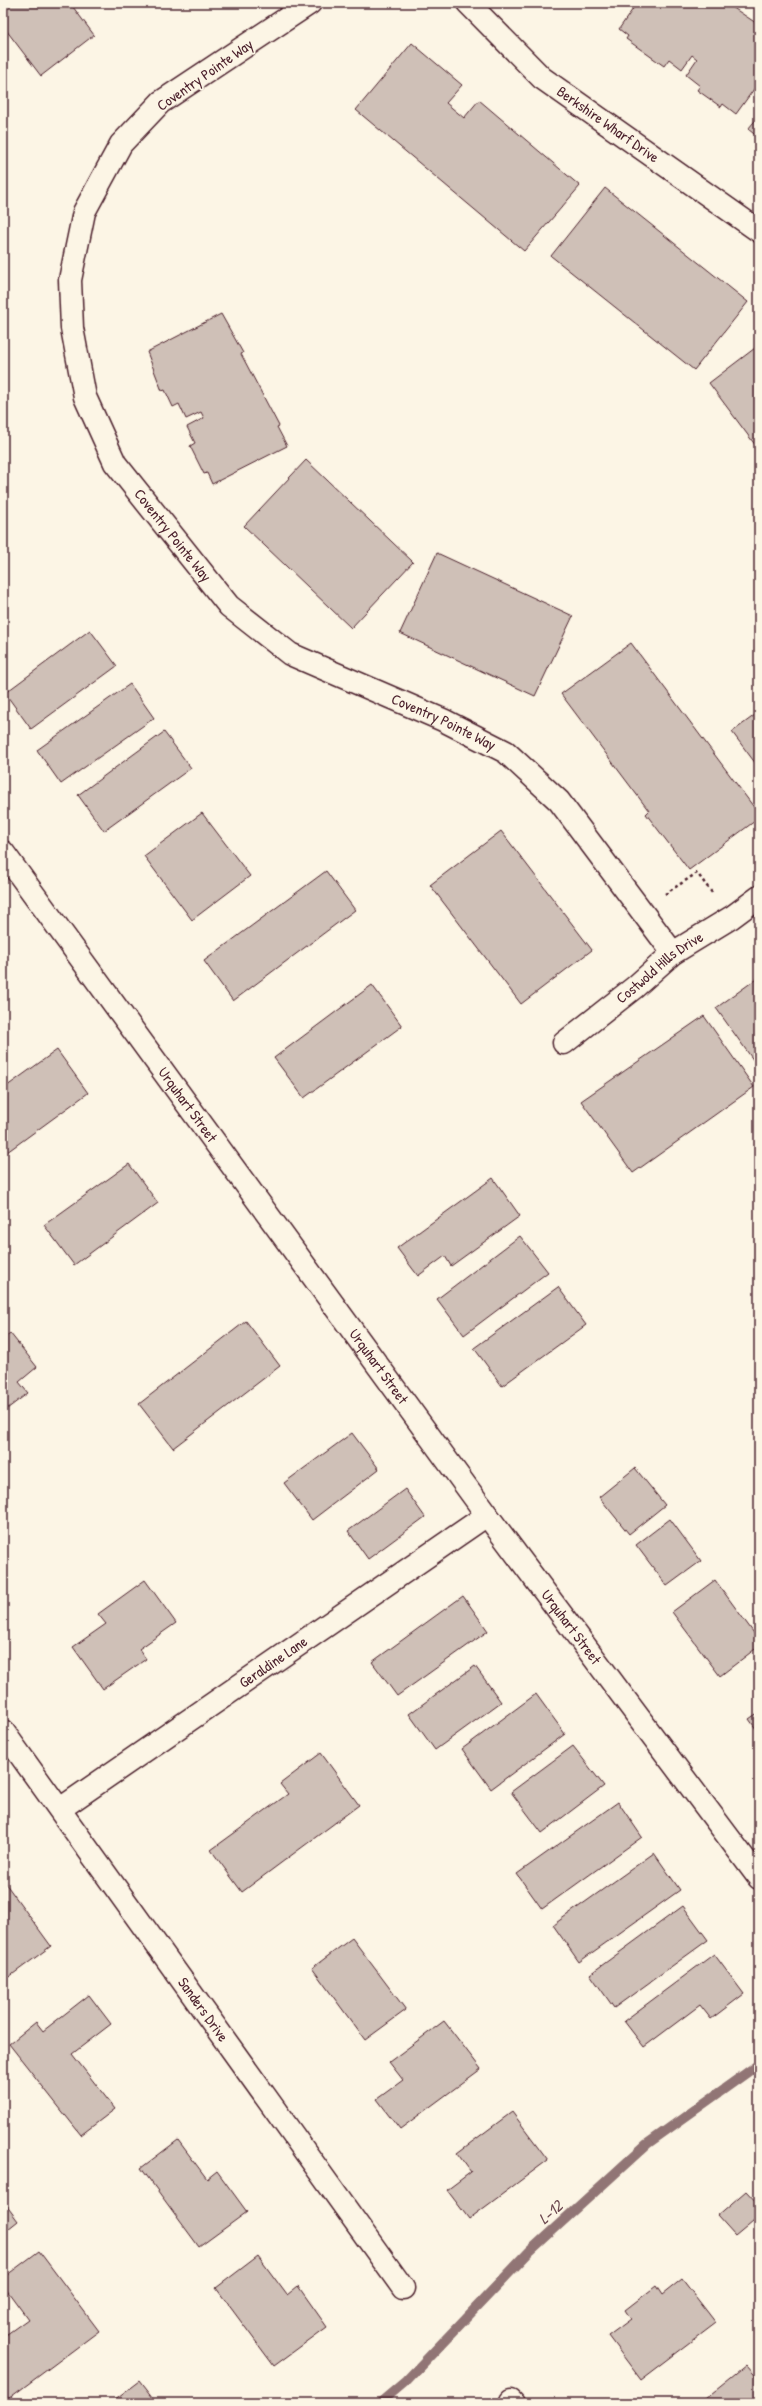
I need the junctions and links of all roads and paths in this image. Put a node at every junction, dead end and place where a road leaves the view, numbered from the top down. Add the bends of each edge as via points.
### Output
1 (310, 3) edge
2 (468, 3) edge
3 (759, 231) edge
4 (3, 852) edge
5 (662, 896) dead end
6 (759, 898) edge
7 (716, 899) dead end
8 (674, 952) junction
9 (564, 1043) dead end
10 (487, 1515) junction
11 (3, 1731) edge
12 (60, 1809) junction
13 (759, 1878) edge
14 (403, 2288) dead end

1 - 8 street, Coventry Pointe Way via 161,102 121,144 84,212 70,280 72,328 85,397 115,463 228,606 290,654 443,720 506,752 559,801
2 - 3 street, Berkshire Wharf Drive via 542,78
4 - 10 street, Urquhart Street
5 - 7 path via 697,873
6 - 8 street, Costwold Hills Drive
8 - 9 street, Costwold Hills Drive via 636,987
10 - 12 street, Geraldine Lane
10 - 13 street, Urquhart Street
11 - 12 street, Sanders Drive
12 - 14 street, Sanders Drive

